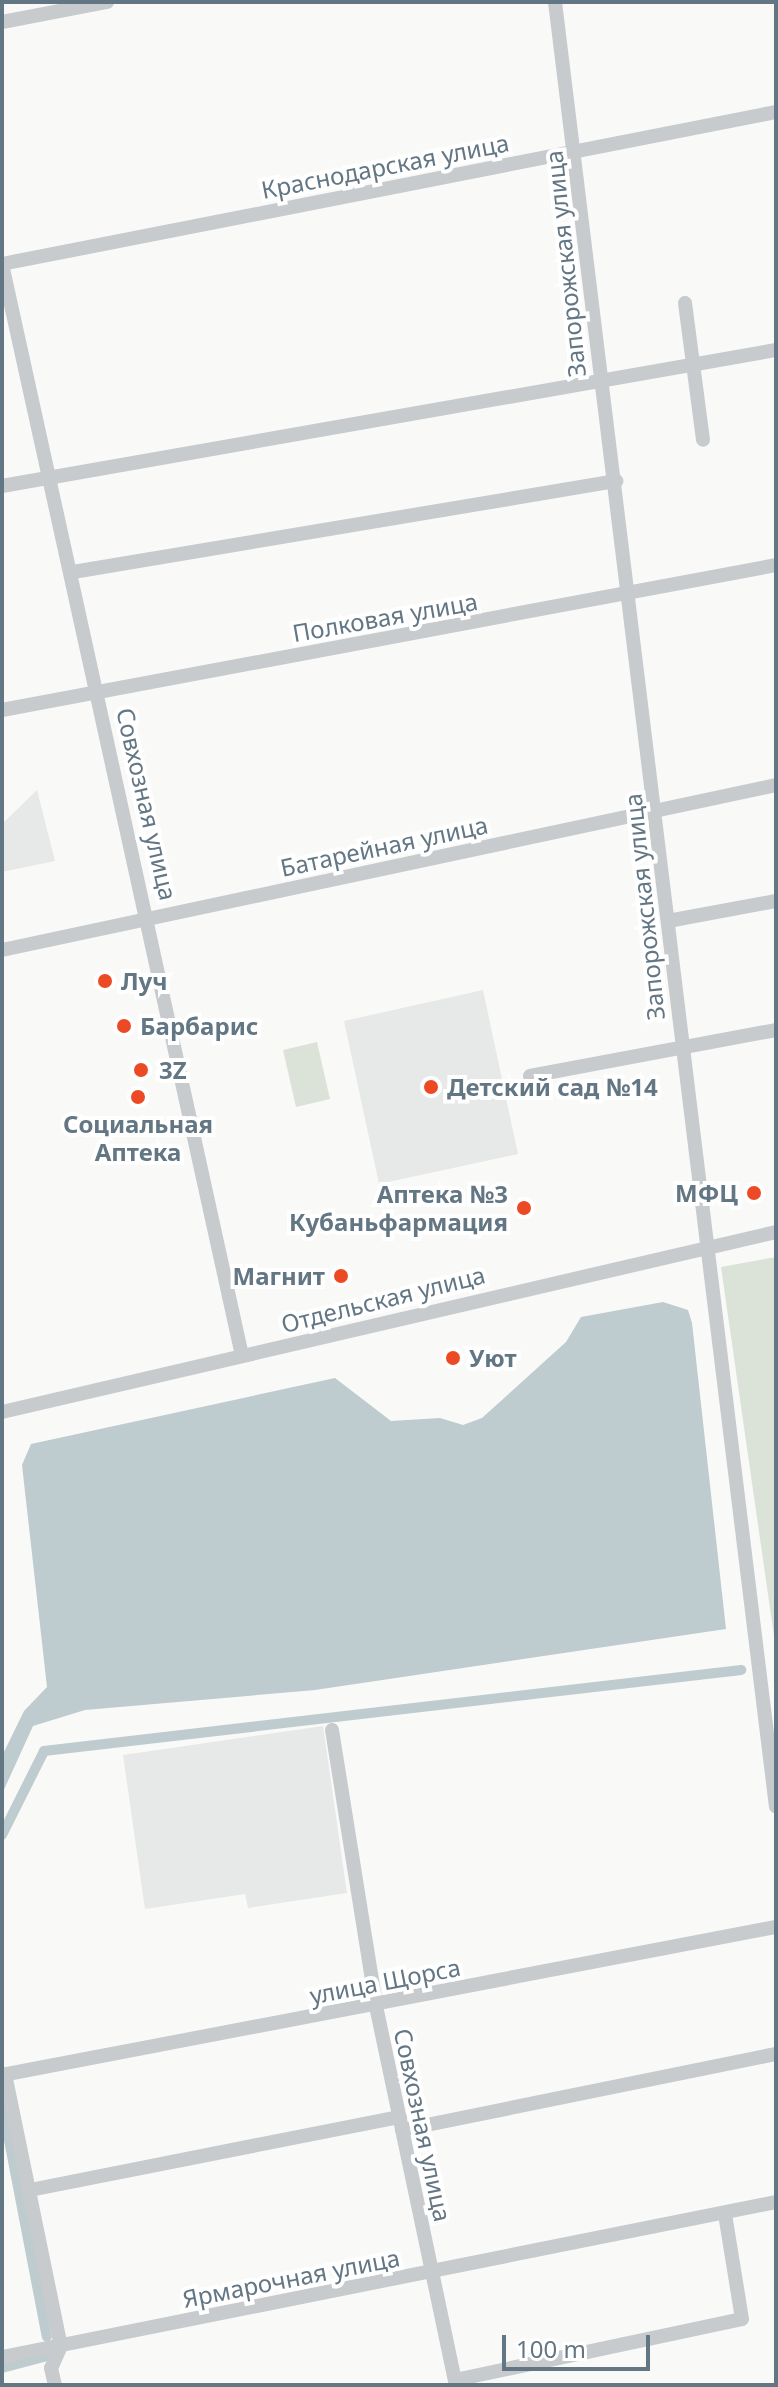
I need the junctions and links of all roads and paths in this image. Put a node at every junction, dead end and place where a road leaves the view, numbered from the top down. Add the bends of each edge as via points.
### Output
1 (107, 2) edge
2 (555, 2) edge
3 (2, 22) edge
4 (776, 112) edge
5 (575, 150) junction
6 (2, 264) edge
7 (685, 303) dead end
8 (776, 350) edge
9 (693, 366) junction
10 (601, 384) junction
11 (703, 440) dead end
12 (51, 477) junction
13 (616, 481) junction
14 (2, 486) edge
15 (776, 565) edge
16 (73, 572) junction
17 (631, 594) junction
18 (100, 692) junction
19 (2, 710) edge
20 (776, 785) edge
21 (657, 810) junction
22 (776, 901) edge
23 (150, 919) junction
24 (668, 921) junction
25 (2, 950) edge
26 (776, 1030) edge
27 (682, 1049) junction
28 (530, 1076) dead end
29 (776, 1232) edge
30 (702, 1246) junction
31 (242, 1356) junction
32 (2, 1412) edge
33 (332, 1730) dead end
34 (776, 1807) edge
35 (776, 1927) edge
36 (376, 2006) junction
37 (776, 2054) edge
38 (4, 2074) edge
39 (401, 2124) junction
40 (30, 2190) junction
41 (776, 2202) edge
42 (725, 2214) junction
43 (430, 2272) junction
44 (61, 2346) junction
45 (2, 2357) edge
46 (455, 2382) edge
47 (55, 2385) edge

1 - 3 street
2 - 5 street, Запорожская улица
4 - 5 street, Краснодарская улица
5 - 6 street, Краснодарская улица
5 - 10 street, Запорожская улица
6 - 12 street, Совхозная улица
7 - 9 street
8 - 9 street
9 - 10 street
9 - 11 street
10 - 12 street
10 - 13 street, Запорожская улица
12 - 14 street
12 - 16 street, Совхозная улица
13 - 16 street
13 - 17 street, Запорожская улица
15 - 17 street, Полковая улица
16 - 18 street, Совхозная улица
17 - 18 street, Полковая улица
17 - 21 street, Запорожская улица
18 - 19 street, Полковая улица
18 - 23 street, Совхозная улица
20 - 21 street, Батарейная улица
21 - 23 street, Батарейная улица
21 - 24 street, Запорожская улица
22 - 24 street
23 - 25 street, Батарейная улица
23 - 31 street, Совхозная улица
24 - 27 street, Запорожская улица
26 - 27 street
27 - 28 street
27 - 30 street, Запорожская улица
29 - 30 street, Отдельская улица
30 - 31 street, Отдельская улица
30 - 34 street, Запорожская улица
31 - 32 street, Отдельская улица
33 - 36 street, Совхозная улица
35 - 36 street, улица Щорса
36 - 38 street, улица Щорса
36 - 39 street, Совхозная улица
37 - 39 street
38 - 40 street
39 - 40 street
39 - 43 street, Совхозная улица
40 - 44 street
41 - 42 street, Ярмарочная улица
42 - 43 street, Ярмарочная улица
42 - 46 street via 742,2319
43 - 44 street, Ярмарочная улица
43 - 46 street, Совхозная улица
44 - 45 street, Ярмарочная улица
44 - 47 street via 51,2368

